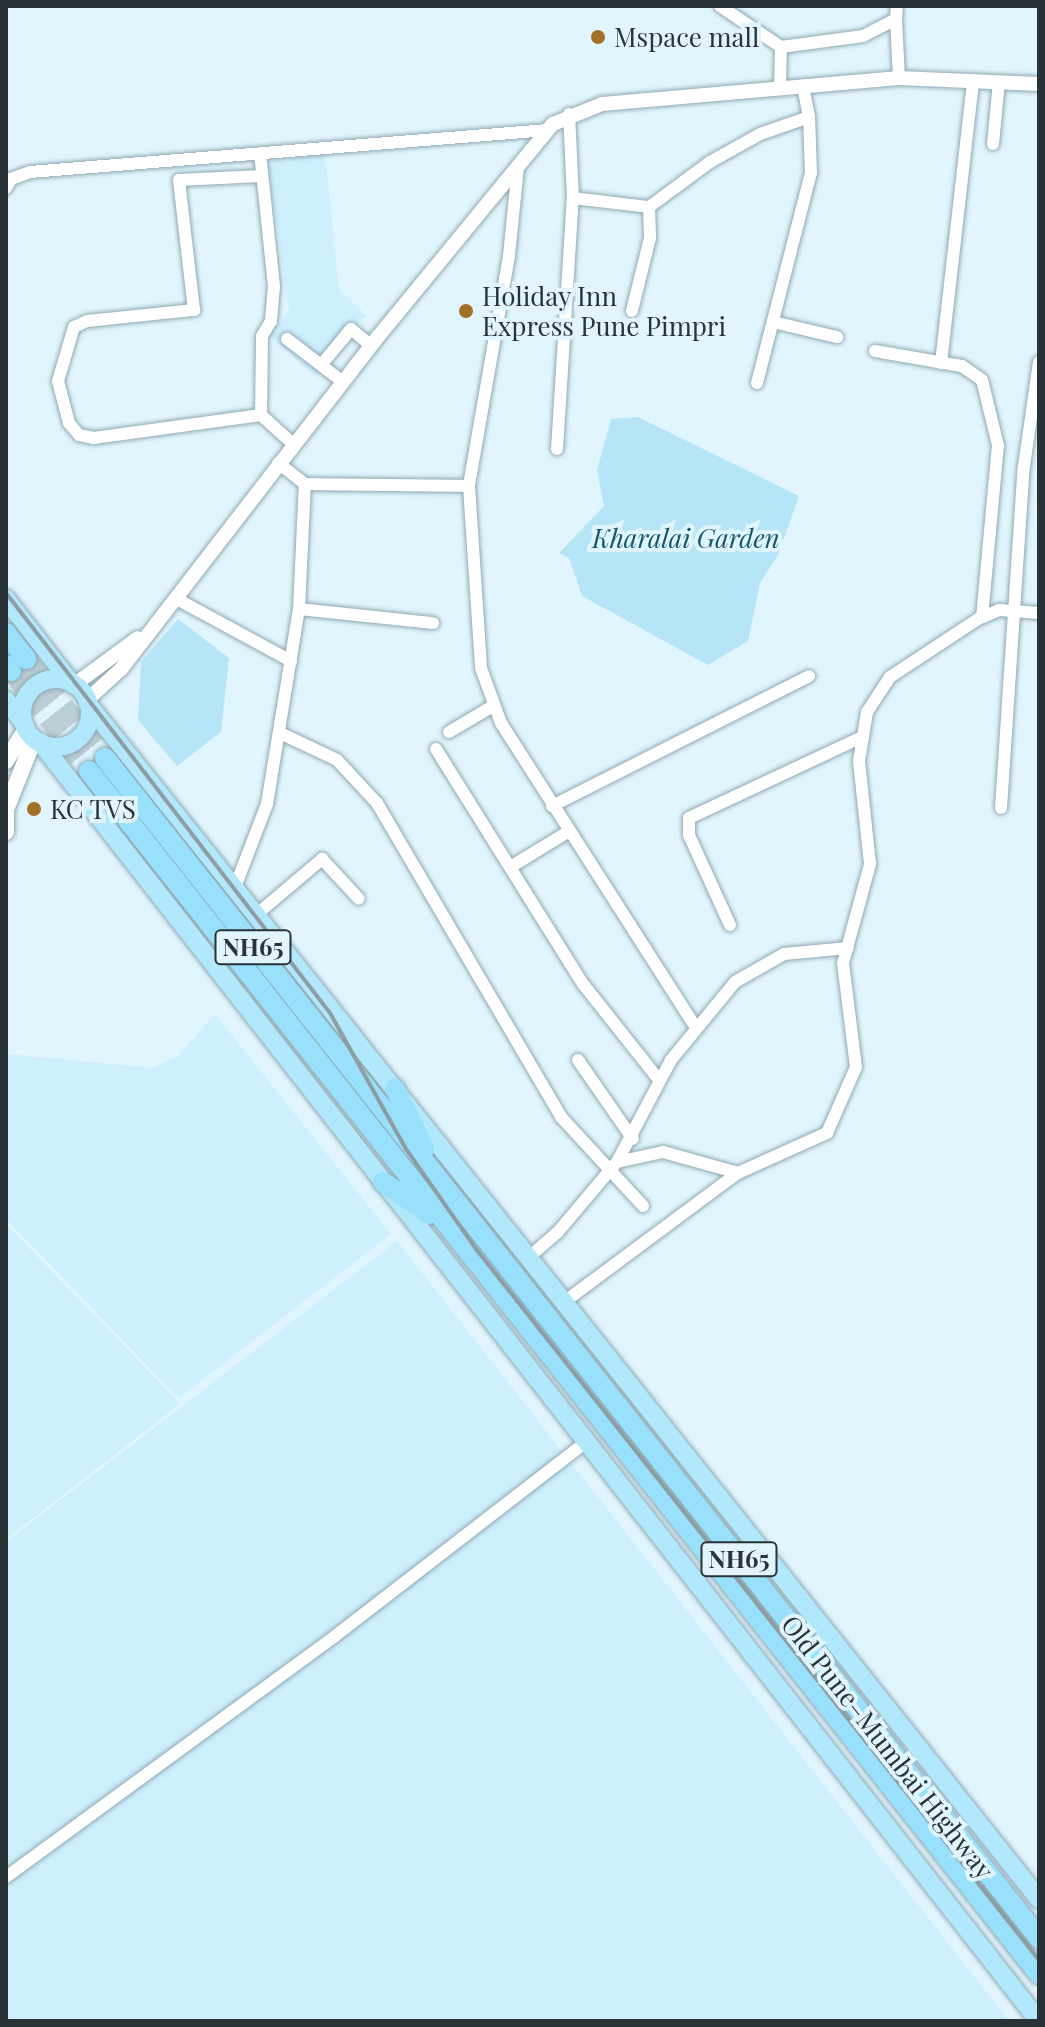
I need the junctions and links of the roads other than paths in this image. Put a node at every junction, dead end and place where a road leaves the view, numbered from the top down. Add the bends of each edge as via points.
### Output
1 (720, 6) edge
2 (897, 12) edge
3 (781, 47) junction
4 (899, 78) junction
5 (973, 80) junction
6 (999, 82) junction
7 (1039, 84) edge
8 (803, 86) junction
9 (780, 88) junction
10 (569, 114) junction
11 (809, 117) junction
12 (548, 130) junction
13 (993, 144) dead end
14 (260, 153) junction
15 (518, 167) junction
16 (261, 176) junction
17 (6, 188) edge
18 (573, 198) junction
19 (649, 207) junction
20 (632, 311) dead end
21 (773, 322) junction
22 (837, 337) dead end
23 (287, 339) dead end
24 (371, 346) junction
25 (875, 351) dead end
26 (1039, 362) edge
27 (941, 363) junction
28 (321, 365) junction
29 (343, 382) junction
30 (757, 383) dead end
31 (261, 415) junction
32 (293, 444) junction
33 (557, 449) dead end
34 (278, 463) junction
35 (305, 484) junction
36 (469, 486) junction
37 (175, 598) junction
38 (6, 599) edge
39 (299, 609) junction
40 (1015, 611) junction
41 (1039, 613) edge
42 (982, 617) junction
43 (433, 623) dead end
44 (6, 633) edge
45 (144, 633) junction
46 (291, 661) junction
47 (14, 665) tunnel mouth
48 (809, 676) dead end
49 (73, 684) junction
50 (6, 700) edge
51 (88, 702) junction
52 (493, 706) junction
53 (449, 732) dead end
54 (31, 733) junction
55 (280, 733) junction
56 (860, 738) junction
57 (436, 749) dead end
58 (6, 761) edge
59 (7, 800) edge
60 (552, 806) junction
61 (1001, 808) dead end
62 (6, 832) edge
63 (568, 832) junction
64 (512, 866) junction
65 (235, 887) junction
66 (359, 899) dead end
67 (256, 915) junction
68 (730, 925) dead end
69 (848, 948) junction
70 (697, 1029) junction
71 (578, 1060) dead end
72 (659, 1080) junction
73 (395, 1089) junction
74 (633, 1139) junction
75 (614, 1166) junction
76 (738, 1173) junction
77 (440, 1181) junction
78 (383, 1182) junction
79 (643, 1206) dead end
80 (445, 1225) junction
81 (529, 1257) junction
82 (564, 1302) junction
83 (586, 1442) junction
84 (6, 1877) edge
85 (1039, 1899) edge
86 (1039, 1938) edge
87 (1039, 1974) edge
88 (1039, 2021) edge

1 - 3 street
2 - 3 street via 863,36
2 - 4 street
3 - 9 street
4 - 5 street
4 - 8 street
5 - 6 street
5 - 27 street
6 - 7 street
6 - 13 street
8 - 9 street
8 - 11 street
9 - 10 street via 602,104
10 - 12 street
10 - 18 street
11 - 19 street via 760,134 710,162
11 - 21 street via 811,173
12 - 14 street
12 - 15 street
14 - 16 street
14 - 17 street via 30,172 11,179
15 - 24 street
15 - 36 street via 509,256
16 - 31 street via 274,286 271,321 262,336
16 - 31 street via 179,180 194,310 87,321 74,327 58,381 69,423 79,435 94,438
18 - 19 street
18 - 33 street
19 - 20 street via 650,238
21 - 22 street
21 - 30 street
23 - 28 street
24 - 28 street via 351,329
24 - 29 street
25 - 27 street
26 - 40 street via 1024,466
27 - 42 street via 977,372 997,430 997,484
28 - 29 street
29 - 32 street
31 - 32 street
32 - 34 street
34 - 35 street
34 - 37 street
35 - 36 street
35 - 39 street
36 - 52 street via 477,646
37 - 45 street
37 - 46 street
38 - 49 main road
39 - 43 street
39 - 46 street
40 - 41 street
40 - 42 street
40 - 61 street
42 - 56 street via 890,677 867,712
44 - 47 highway
45 - 49 street
45 - 51 street via 122,668
46 - 55 street
48 - 60 street
49 - 51 main road
49 - 54 main road via 53,680 35,687 24,703
50 - 54 main road
51 - 54 main road via 88,723 77,739 59,746
51 - 65 main road
52 - 53 street
52 - 60 street
54 - 58 main road
54 - 59 main road
54 - 78 main road
55 - 65 street via 267,804
55 - 75 street via 337,760 377,803 561,1117
56 - 68 street via 689,818 689,835
56 - 69 street via 870,864
57 - 64 street
59 - 62 main road
60 - 63 street
63 - 64 street
63 - 70 street
64 - 72 street via 583,984
65 - 67 main road
66 - 67 street via 322,859
67 - 73 main road
69 - 70 street via 805,949 764,962 735,982
69 - 76 street via 843,984 856,1067 827,1133
70 - 72 street
71 - 74 street
72 - 74 street
73 - 77 highway
73 - 81 main road
74 - 75 street
75 - 76 street via 663,1152
75 - 79 street
75 - 81 street via 557,1233
76 - 82 street
77 - 80 highway, NH65 via 97,764
77 - 86 highway, Old Pune–Mumbai Highway / NH65
78 - 80 highway
78 - 83 main road
80 - 87 highway, Old Pune–Mumbai Highway / NH65
81 - 82 main road
82 - 85 main road
83 - 84 street via 335,1636
83 - 88 main road

